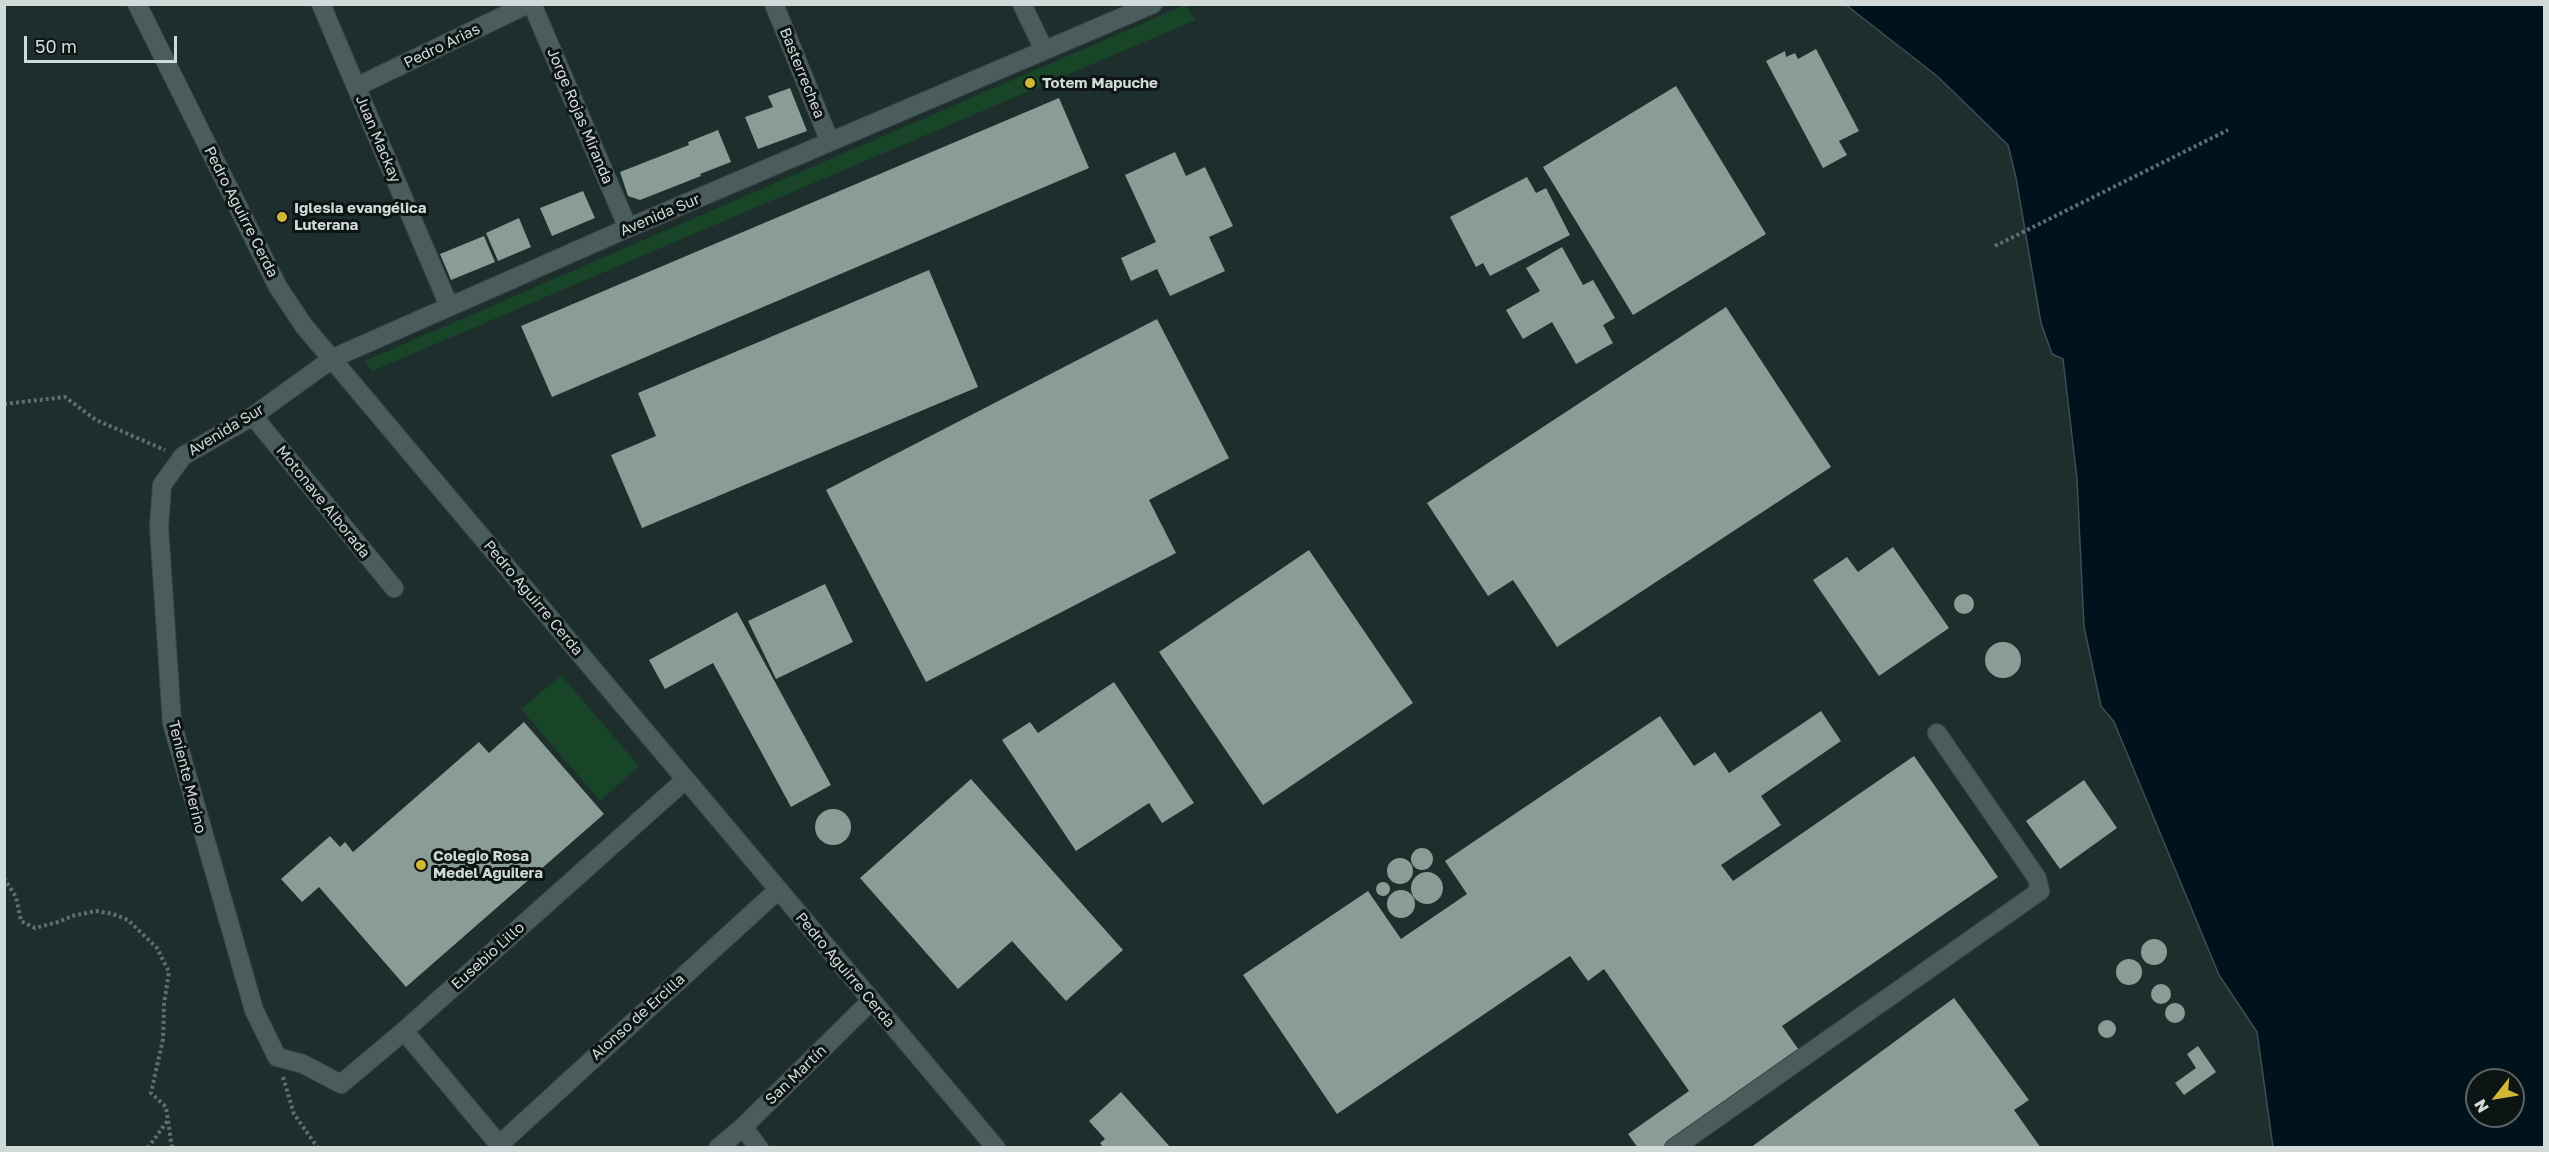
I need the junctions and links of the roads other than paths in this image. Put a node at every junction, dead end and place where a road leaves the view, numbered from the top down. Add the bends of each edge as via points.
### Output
1 (137, 4) edge
2 (321, 4) edge
3 (530, 4) edge
4 (774, 4) edge
5 (1022, 4) edge
6 (1154, 4) edge
7 (1044, 50) junction
8 (356, 87) junction
9 (830, 142) junction
10 (628, 228) junction
11 (449, 306) junction
12 (332, 359) junction
13 (253, 416) junction
14 (183, 456) joint
15 (394, 588) dead end
16 (1937, 734) dead end
17 (685, 780) junction
18 (778, 890) junction
19 (871, 1001) junction
20 (404, 1031) junction
21 (277, 1058) joint
22 (743, 1127) junction
23 (500, 1146) edge
24 (718, 1148) edge
25 (759, 1148) edge
26 (996, 1148) edge
27 (1674, 1148) edge

1 - 12 street, Pedro Aguirre Cerda via 278,287
2 - 8 street, Juan Mackay
3 - 8 street, Pedro Arias
3 - 10 street, Jorge Rojas Miranda
4 - 9 street, Basterrechea
5 - 7 street
6 - 7 street, Avenida Sur
7 - 9 street, Avenida Sur
8 - 11 street, Juan Mackay
9 - 10 street, Avenida Sur
10 - 11 street, Avenida Sur
11 - 12 street, Avenida Sur
12 - 13 street, Avenida Sur
12 - 17 street, Pedro Aguirre Cerda
13 - 14 street, Avenida Sur
13 - 15 street, Motonave Alborada
14 - 21 street, Teniente Merino via 162,485 159,527 172,723 254,1010
16 - 27 street via 2037,878 2040,891
17 - 18 street, Pedro Aguirre Cerda
17 - 20 street, Eusebio Lillo
18 - 19 street, Pedro Aguirre Cerda
18 - 23 street, Alonso de Ercilla
19 - 22 street, San Martín
19 - 26 street, Pedro Aguirre Cerda
20 - 21 street, Eusebio Lillo via 341,1084 303,1064
20 - 23 street
22 - 24 street, San Martín
22 - 25 street

